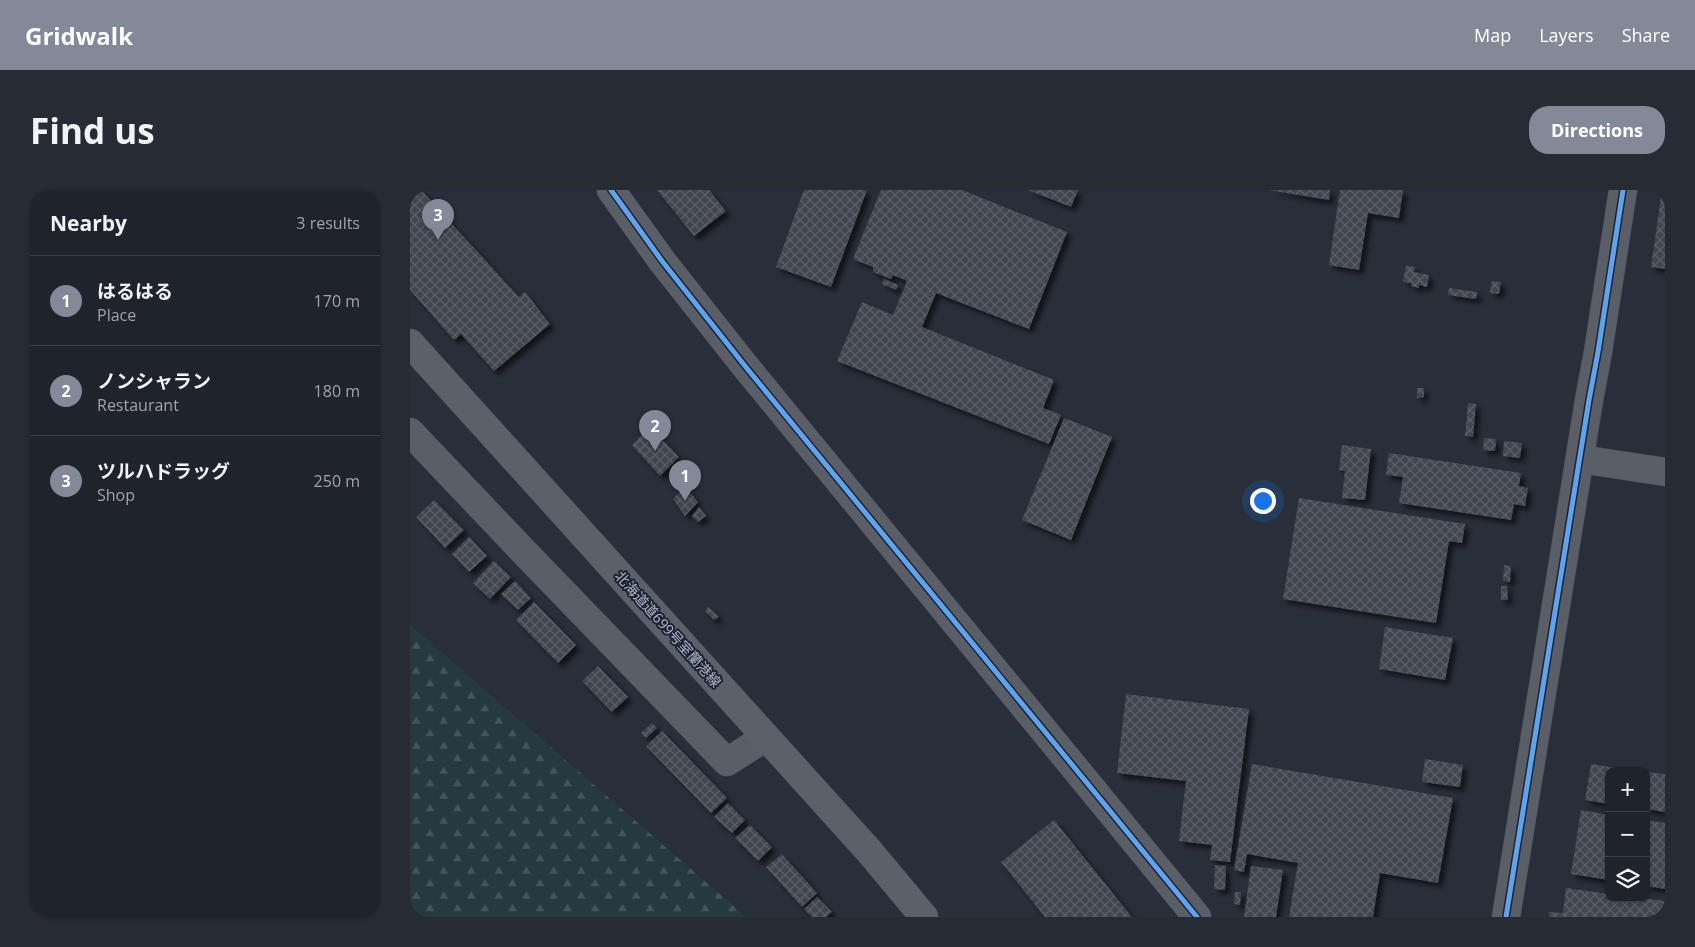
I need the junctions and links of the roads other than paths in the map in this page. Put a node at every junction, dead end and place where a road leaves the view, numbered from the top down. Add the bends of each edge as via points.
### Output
1 (610, 190) edge
2 (1623, 190) edge
3 (410, 342) edge
4 (410, 432) edge
5 (1580, 459) junction
6 (1665, 472) edge
7 (766, 737) junction
8 (924, 917) edge
9 (1197, 917) edge
10 (1506, 917) edge

1 - 9 street via 745,366
2 - 5 street
3 - 7 main road, 北海道道699号室蘭港線
4 - 7 street via 727,762
5 - 6 street
5 - 10 street
7 - 8 main road, 北海道道699号室蘭港線 via 870,851

